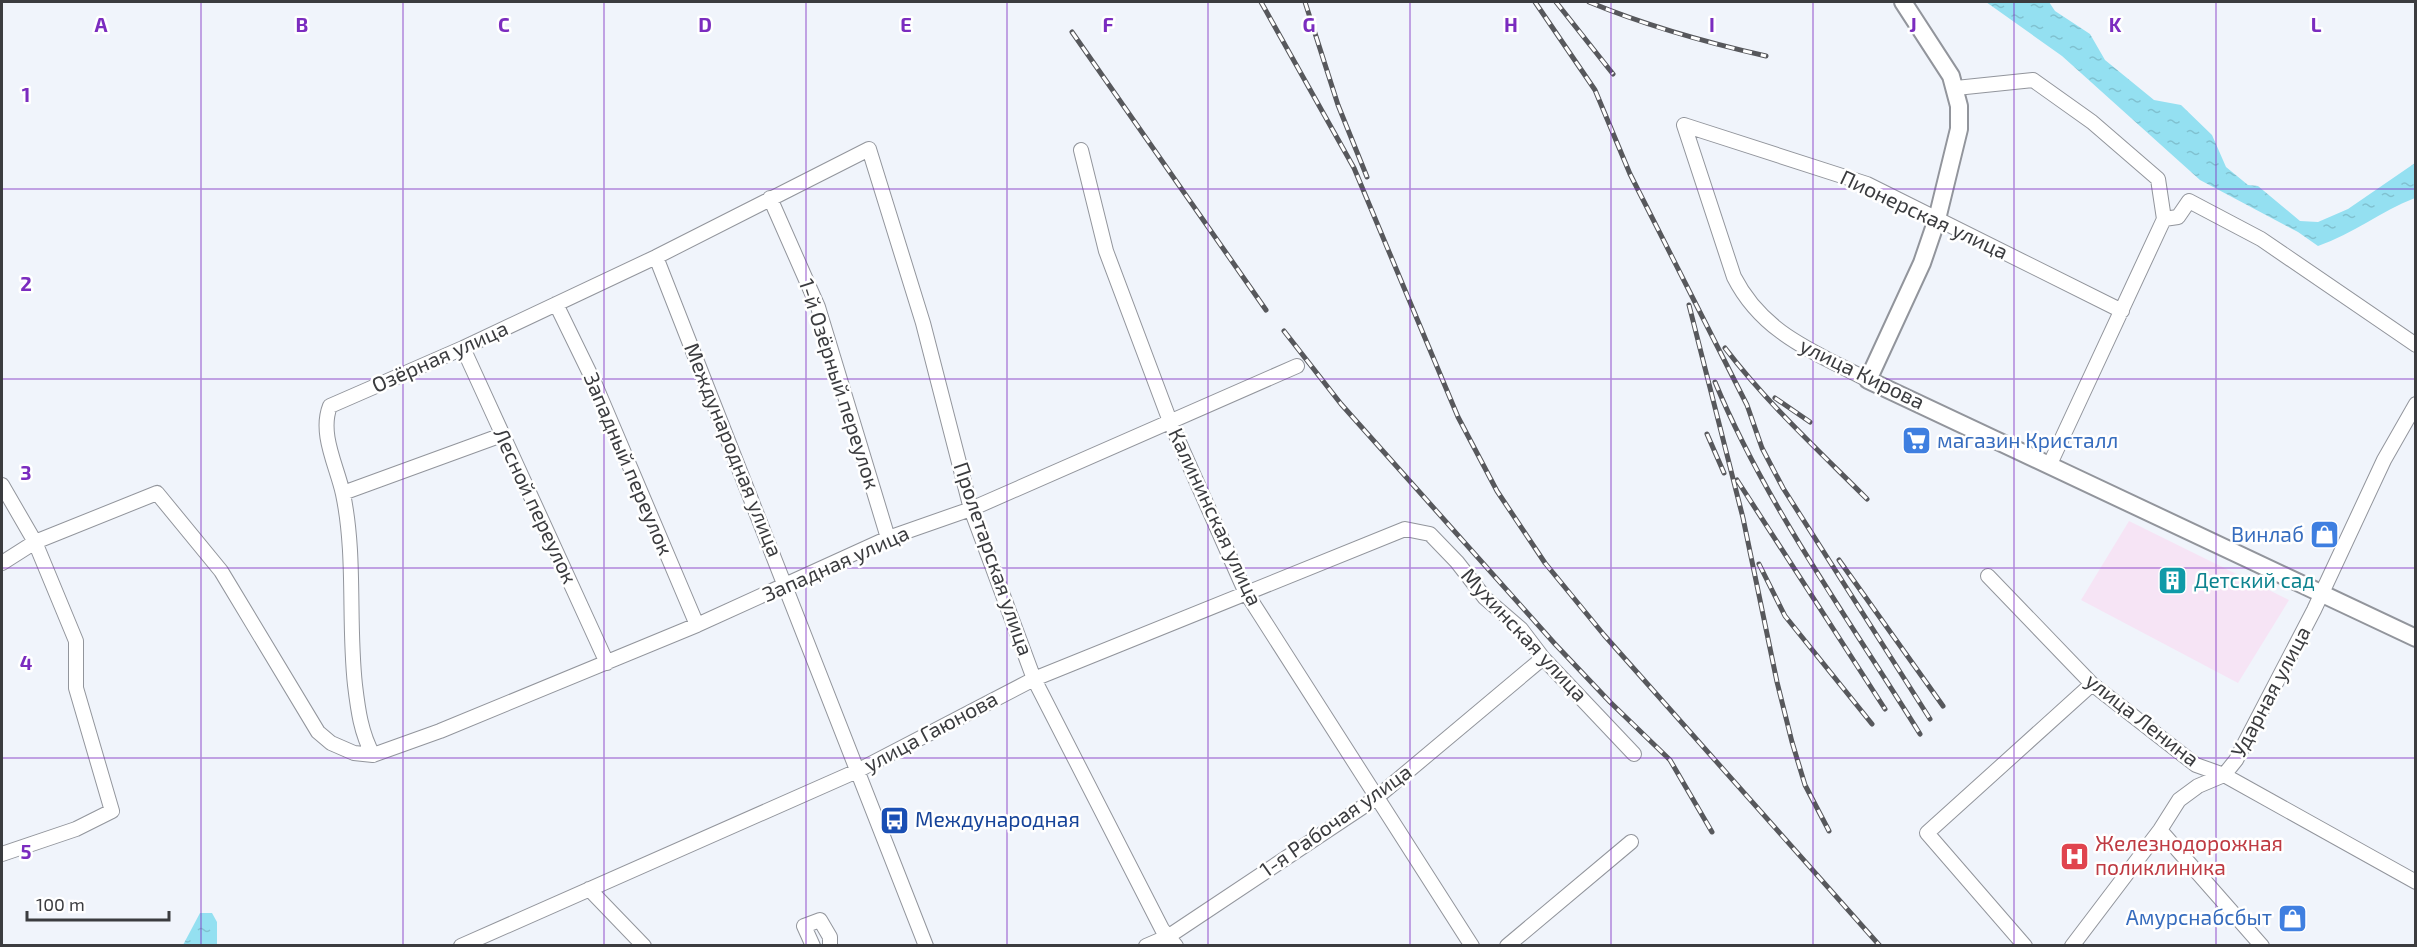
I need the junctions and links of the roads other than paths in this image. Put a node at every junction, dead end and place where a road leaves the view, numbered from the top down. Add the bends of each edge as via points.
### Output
1 (1903, 2) edge
2 (1956, 88) junction
3 (1684, 125) joint
4 (869, 149) joint
5 (1081, 150) dead end
6 (770, 198) junction
7 (1937, 219) junction
8 (2164, 219) junction
9 (656, 257) junction
10 (556, 304) junction
11 (2122, 311) junction
12 (2415, 345) edge
13 (462, 348) junction
14 (1297, 366) dead end
15 (1868, 380) junction
16 (2415, 404) edge
17 (1171, 424) junction
18 (502, 435) junction
19 (2050, 464) junction
20 (2, 485) edge
21 (343, 493) junction
22 (971, 509) junction
23 (1405, 529) joint
24 (888, 538) junction
25 (35, 543) junction
26 (2, 563) edge
27 (1988, 576) dead end
28 (787, 586) junction
29 (1245, 591) junction
30 (2322, 594) junction
31 (697, 625) junction
32 (2415, 638) edge
33 (1543, 658) junction
34 (607, 663) junction
35 (1034, 679) junction
36 (2092, 684) junction
37 (1634, 754) dead end
38 (373, 755) junction
39 (857, 771) junction
40 (2224, 775) junction
41 (1376, 798) junction
42 (2160, 830) junction
43 (1631, 842) dead end
44 (2, 854) edge
45 (2415, 882) edge
46 (589, 889) junction
47 (1172, 941) edge
48 (470, 944) edge
49 (644, 945) edge
50 (813, 945) edge
51 (830, 945) edge
52 (926, 945) edge
53 (1146, 945) edge
54 (1472, 945) edge
55 (1507, 945) edge
56 (2025, 945) edge
57 (2072, 945) edge
58 (2262, 945) edge

1 - 2 main road
2 - 7 main road via 1959,129
2 - 8 street via 2033,80 2092,122 2158,179
3 - 7 street, Пионерская улица via 1867,184
3 - 15 street, улица Кирова via 1744,297 1784,336
4 - 6 street, Озёрная улица
4 - 22 street, Пролетарская улица via 923,323
5 - 17 street, Калининская улица via 1106,251
6 - 9 street, Озёрная улица
6 - 24 street, 1-й Озёрный переулок via 818,307
7 - 11 street, Пионерская улица
7 - 15 main road via 1922,263
8 - 11 street
8 - 12 street via 2178,217 2189,201 2261,239
9 - 10 street, Озёрная улица
9 - 28 street, Международная улица
10 - 13 street, Озёрная улица
10 - 31 street, Западный переулок via 594,382
11 - 19 street
13 - 18 street, Лесной переулок
13 - 21 street, Озёрная улица via 330,406 325,419
14 - 17 street, Западная улица
15 - 19 main road, улица Кирова
16 - 30 street, Ударная улица via 2384,460
17 - 22 street, Западная улица
17 - 29 street, Калининская улица
18 - 21 street
18 - 34 street, Лесной переулок
19 - 30 main road, улица Кирова
20 - 25 street
21 - 38 street, Озёрная улица via 358,714
22 - 24 street, Западная улица
22 - 35 street, Пролетарская улица
23 - 29 street, улица Гаюнова
23 - 33 street, Мухинская улица via 1430,534 1485,598 1521,629
24 - 28 street, Западная улица
25 - 26 street
25 - 38 street via 157,493 221,571 318,732 354,753
25 - 44 street via 76,641 76,688 112,811 76,829
27 - 36 street, улица Ленина
28 - 31 street, Западная улица
28 - 39 street, Международная улица
29 - 35 street, улица Гаюнова
29 - 41 street, Калининская улица
30 - 32 main road, улица Кирова
30 - 40 street, Ударная улица via 2236,760
31 - 34 street, Западная улица
33 - 37 street, Мухинская улица
33 - 41 street, 1-я Рабочая улица
34 - 38 street, Западная улица
35 - 39 street, улица Гаюнова
35 - 47 street, Пролетарская улица via 1162,929
36 - 40 street, улица Ленина via 2196,765
36 - 56 street via 1927,833
39 - 46 street, улица Гаюнова
39 - 52 street, Международная улица
40 - 42 street, Ударная улица via 2198,786 2179,800
40 - 45 street, улица Ленина
41 - 47 street, 1-я Рабочая улица
41 - 54 street, Калининская улица
42 - 57 street, Ударная улица
42 - 58 street
43 - 55 street
46 - 48 street, улица Гаюнова
46 - 49 street
47 - 53 street, 1-я Рабочая улица
50 - 51 street via 804,926 820,920 830,936

